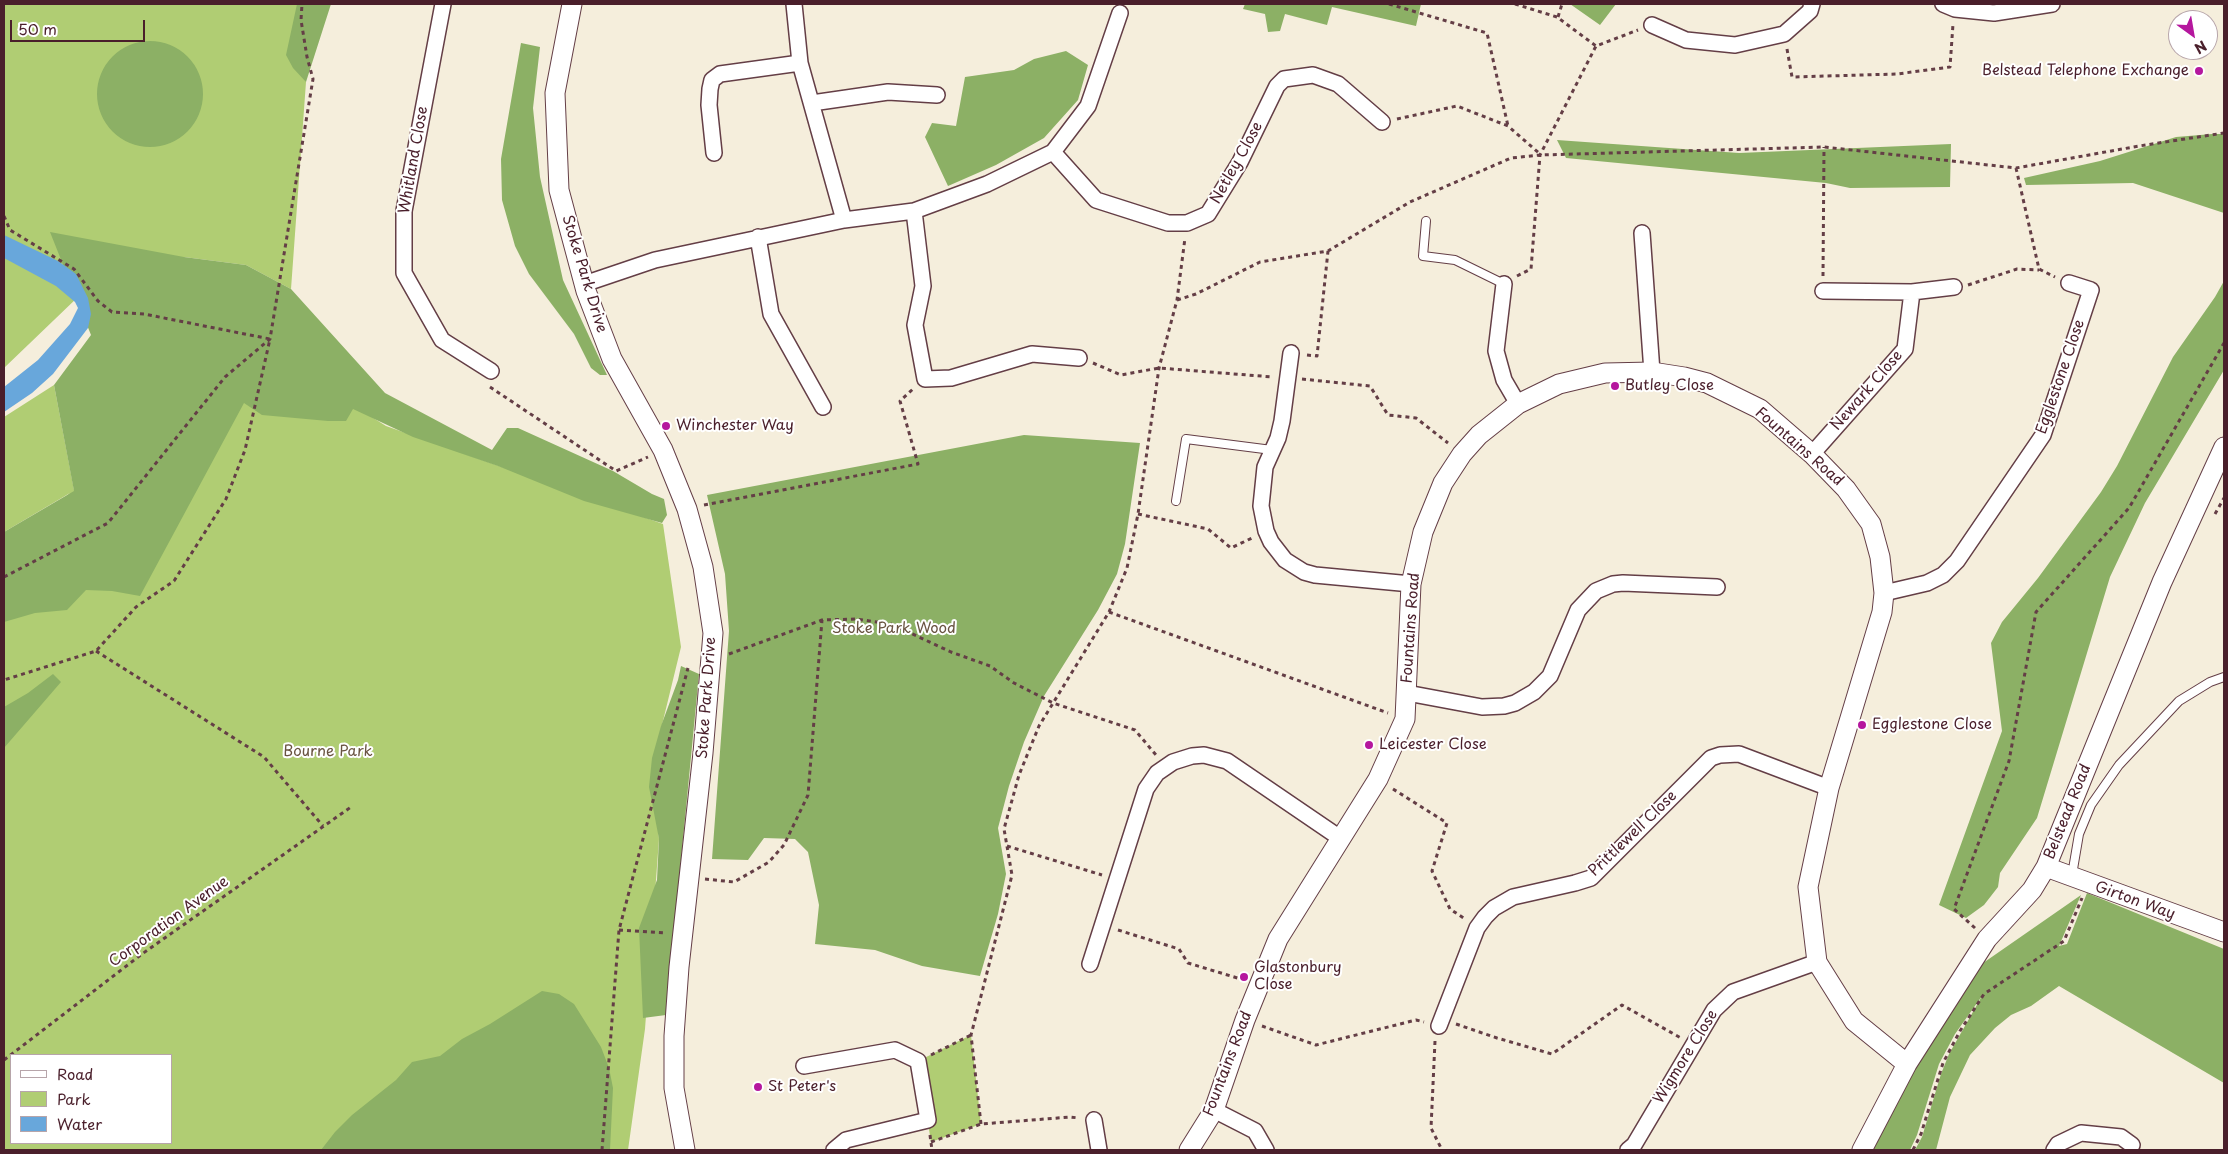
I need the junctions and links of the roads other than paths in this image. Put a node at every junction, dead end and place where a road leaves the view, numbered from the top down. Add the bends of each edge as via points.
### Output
1 (443, 4) edge
2 (572, 4) edge
3 (794, 4) edge
4 (1812, 4) edge
5 (2052, 4) edge
6 (1949, 6) edge
7 (1120, 14) dead end
8 (1652, 25) road end
9 (800, 63) junction
10 (936, 95) dead end
11 (812, 103) junction
12 (1382, 122) road end
13 (1053, 152) junction
14 (714, 153) dead end
15 (914, 210) junction
16 (844, 220) junction
17 (1426, 221) dead end
18 (1642, 233) dead end
19 (758, 238) junction
20 (2069, 283) road end
21 (584, 284) junction
22 (1504, 284) joint
23 (1954, 287) road end
24 (1823, 291) road end
25 (1912, 292) junction
26 (1291, 353) road end
27 (1079, 358) dead end
28 (491, 371) road end
29 (1652, 372) junction
30 (1518, 404) junction
31 (823, 407) dead end
32 (2224, 446) edge
33 (1272, 450) junction
34 (1812, 454) junction
35 (1176, 501) dead end
36 (1411, 584) junction
37 (1717, 587) dead end
38 (1884, 593) junction
39 (2224, 677) edge
40 (1407, 693) junction
41 (1829, 788) junction
42 (1340, 838) junction
43 (2046, 867) junction
44 (2080, 881) junction
45 (2224, 932) edge
46 (1816, 962) junction
47 (1090, 964) dead end
48 (1440, 1022) road end
49 (1907, 1064) junction
50 (804, 1066) dead end
51 (1214, 1110) junction
52 (1094, 1120) road end
53 (2132, 1145) dead end
54 (685, 1150) edge
55 (834, 1150) edge
56 (1100, 1150) edge
57 (1189, 1150) edge
58 (1266, 1150) edge
59 (1628, 1150) edge
60 (1862, 1150) edge
61 (2054, 1150) edge

1 - 28 street, Whitland Close via 404,211 404,273 442,340
2 - 21 street, Stoke Park Drive via 556,93 559,190
3 - 9 street
4 - 8 street via 1810,10 1784,34 1735,45 1686,40
5 - 6 street via 1994,13
7 - 13 street via 1088,106
9 - 11 street
9 - 14 street via 720,74 712,80 709,104
10 - 11 street via 888,92
11 - 16 street
12 - 13 street, Netley Close via 1338,84 1313,75 1284,79 1277,86 1240,162 1208,214 1187,223 1168,223 1096,200
13 - 15 street via 987,184
15 - 16 street
15 - 27 street via 923,286 915,325 925,378 951,378 1032,354
16 - 19 street
17 - 22 lane via 1423,256 1455,260
18 - 29 street
19 - 21 street via 655,260
19 - 31 street via 771,314
20 - 38 street, Egglestone Close via 2091,290 2043,435 1957,561 1944,575 1927,583
21 - 54 street, Stoke Park Drive via 612,359 663,450 687,509 703,567 713,633 674,1036 674,1088
22 - 30 street via 1496,351 1504,380
23 - 25 street
24 - 25 street
25 - 34 street, Newark Close via 1905,349
26 - 33 street via 1282,422
29 - 30 street, Fountains Road via 1582,377
29 - 34 street, Fountains Road via 1707,383 1760,409
30 - 36 street, Fountains Road via 1479,435 1443,483 1423,532
32 - 43 street, Belstead Road via 2162,582
33 - 35 lane via 1186,438
33 - 36 street via 1266,467 1261,506 1266,531 1285,560 1315,575
34 - 38 street, Fountains Road via 1846,489 1871,524 1880,557
36 - 40 street, Fountains Road
37 - 40 street via 1623,583 1596,591 1578,610 1550,676 1534,692 1515,703 1482,707
38 - 41 street, Fountains Road via 1882,612
39 - 44 lane via 2179,701 2119,765 2091,805 2078,834
40 - 42 street, Fountains Road via 1404,719 1378,779
41 - 46 street, Fountains Road via 1808,887
41 - 48 street, Prittlewell Close via 1738,754 1720,755 1704,763 1591,878 1513,897 1494,908 1478,928
42 - 47 street via 1227,761 1216,757 1181,758 1158,773 1146,790
42 - 51 street, Fountains Road via 1278,939 1258,984
43 - 44 street, Girton Way
43 - 49 street, Belstead Road via 2032,890 1987,939
44 - 45 street, Girton Way
46 - 49 street, Fountains Road via 1854,1021
46 - 59 street, Wigmore Close via 1733,992 1714,1010
49 - 60 street, Belstead Road
50 - 55 street via 895,1050 918,1061 928,1120 846,1140
51 - 57 street, Fountains Road
51 - 58 street via 1254,1131
52 - 56 street
53 - 61 street via 2121,1137 2081,1133 2058,1144

